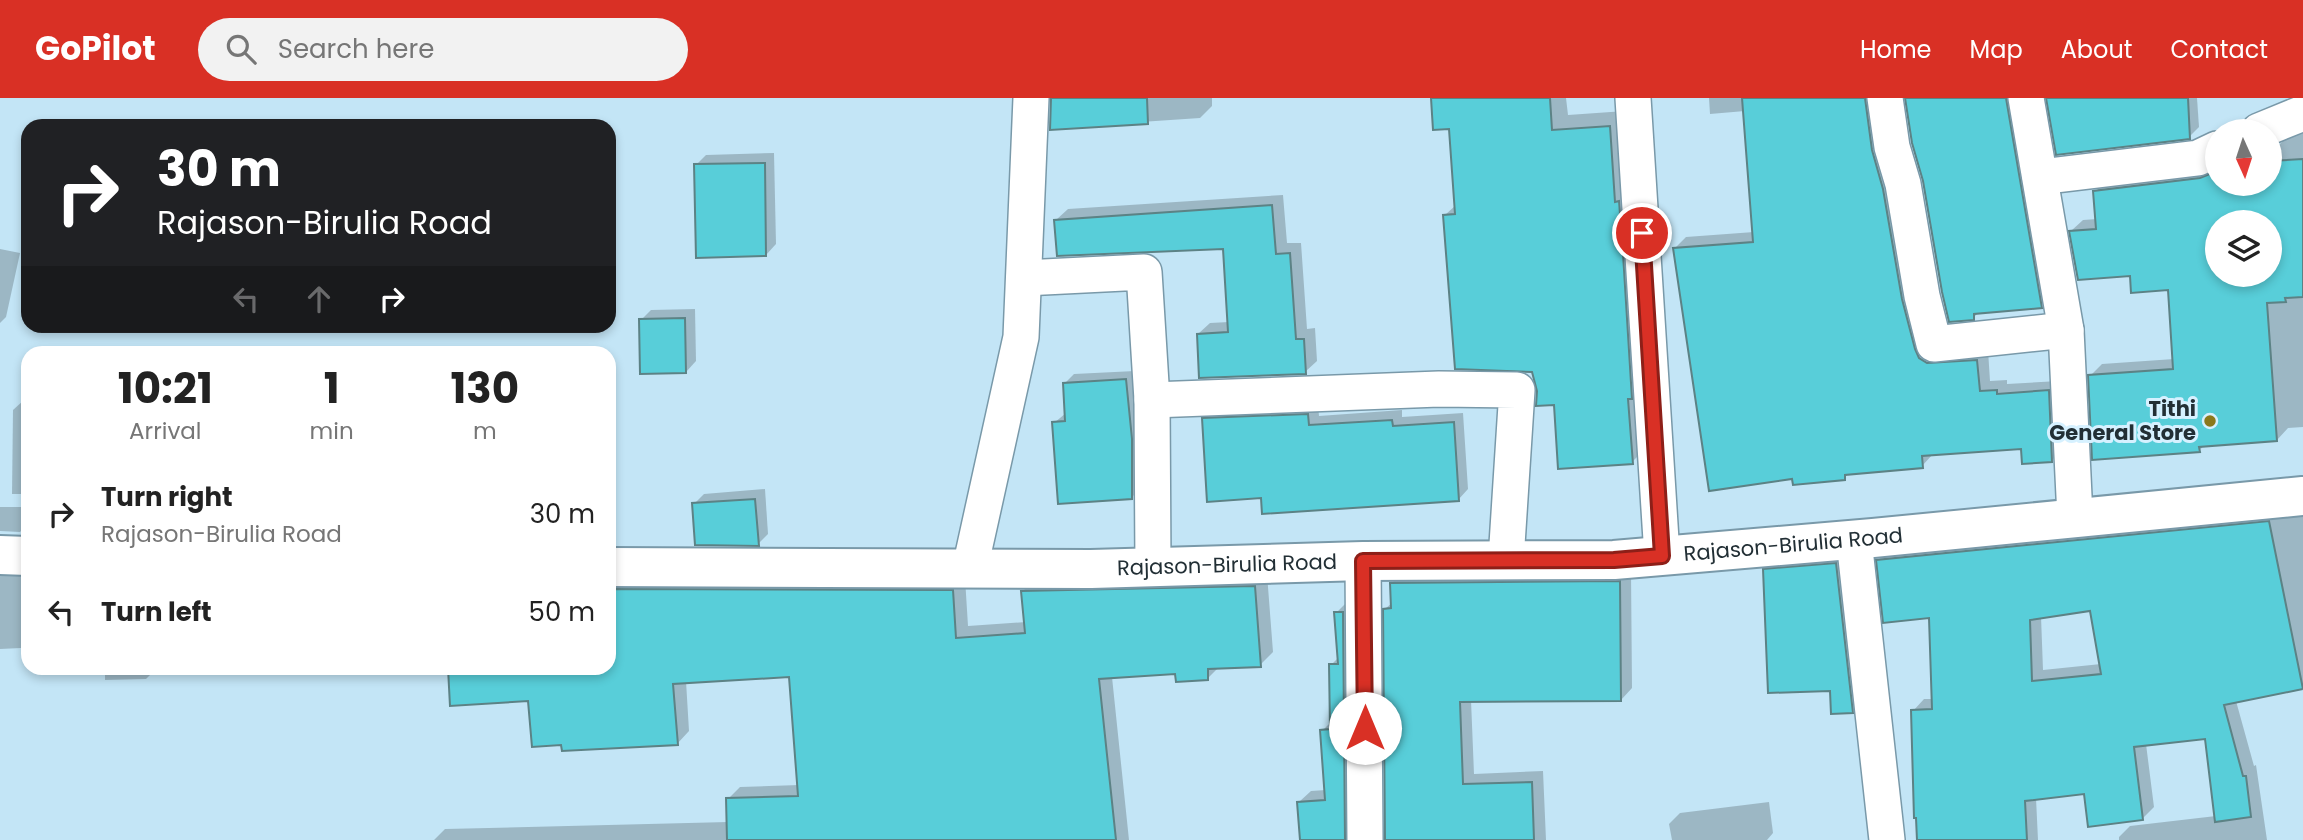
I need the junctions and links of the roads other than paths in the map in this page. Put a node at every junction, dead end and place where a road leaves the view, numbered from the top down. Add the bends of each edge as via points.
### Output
1 (1031, 98) edge
2 (1633, 98) edge
3 (1885, 98) edge
4 (2026, 98) edge
5 (2303, 113) edge
6 (2282, 122) edge
7 (2205, 154) edge
8 (2040, 177) junction
9 (1024, 278) junction
10 (2066, 330) junction
11 (1153, 400) junction
12 (2303, 496) edge
13 (2075, 516) junction
14 (1854, 540) junction
15 (0, 555) edge
16 (21, 556) edge
17 (1662, 556) junction
18 (1506, 560) junction
19 (1363, 561) junction
20 (616, 567) edge
21 (970, 568) junction
22 (1153, 568) junction
23 (1366, 840) edge
24 (1887, 840) edge

1 - 9 street
2 - 17 street
3 - 10 street via 1934,344
4 - 8 street
5 - 6 street
7 - 8 street
8 - 10 street
9 - 11 street via 1144,272
9 - 21 street via 1021,337
10 - 13 street
11 - 18 street via 1517,390
11 - 22 street
12 - 13 street, Rajason-Birulia Road
13 - 14 street, Rajason-Birulia Road
14 - 17 street, Rajason-Birulia Road
14 - 24 street
15 - 16 street
17 - 18 street, Rajason-Birulia Road
18 - 19 street, Rajason-Birulia Road
19 - 22 street, Rajason-Birulia Road
19 - 23 street
20 - 21 street, Rajason-Birulia Road
21 - 22 street, Rajason-Birulia Road

